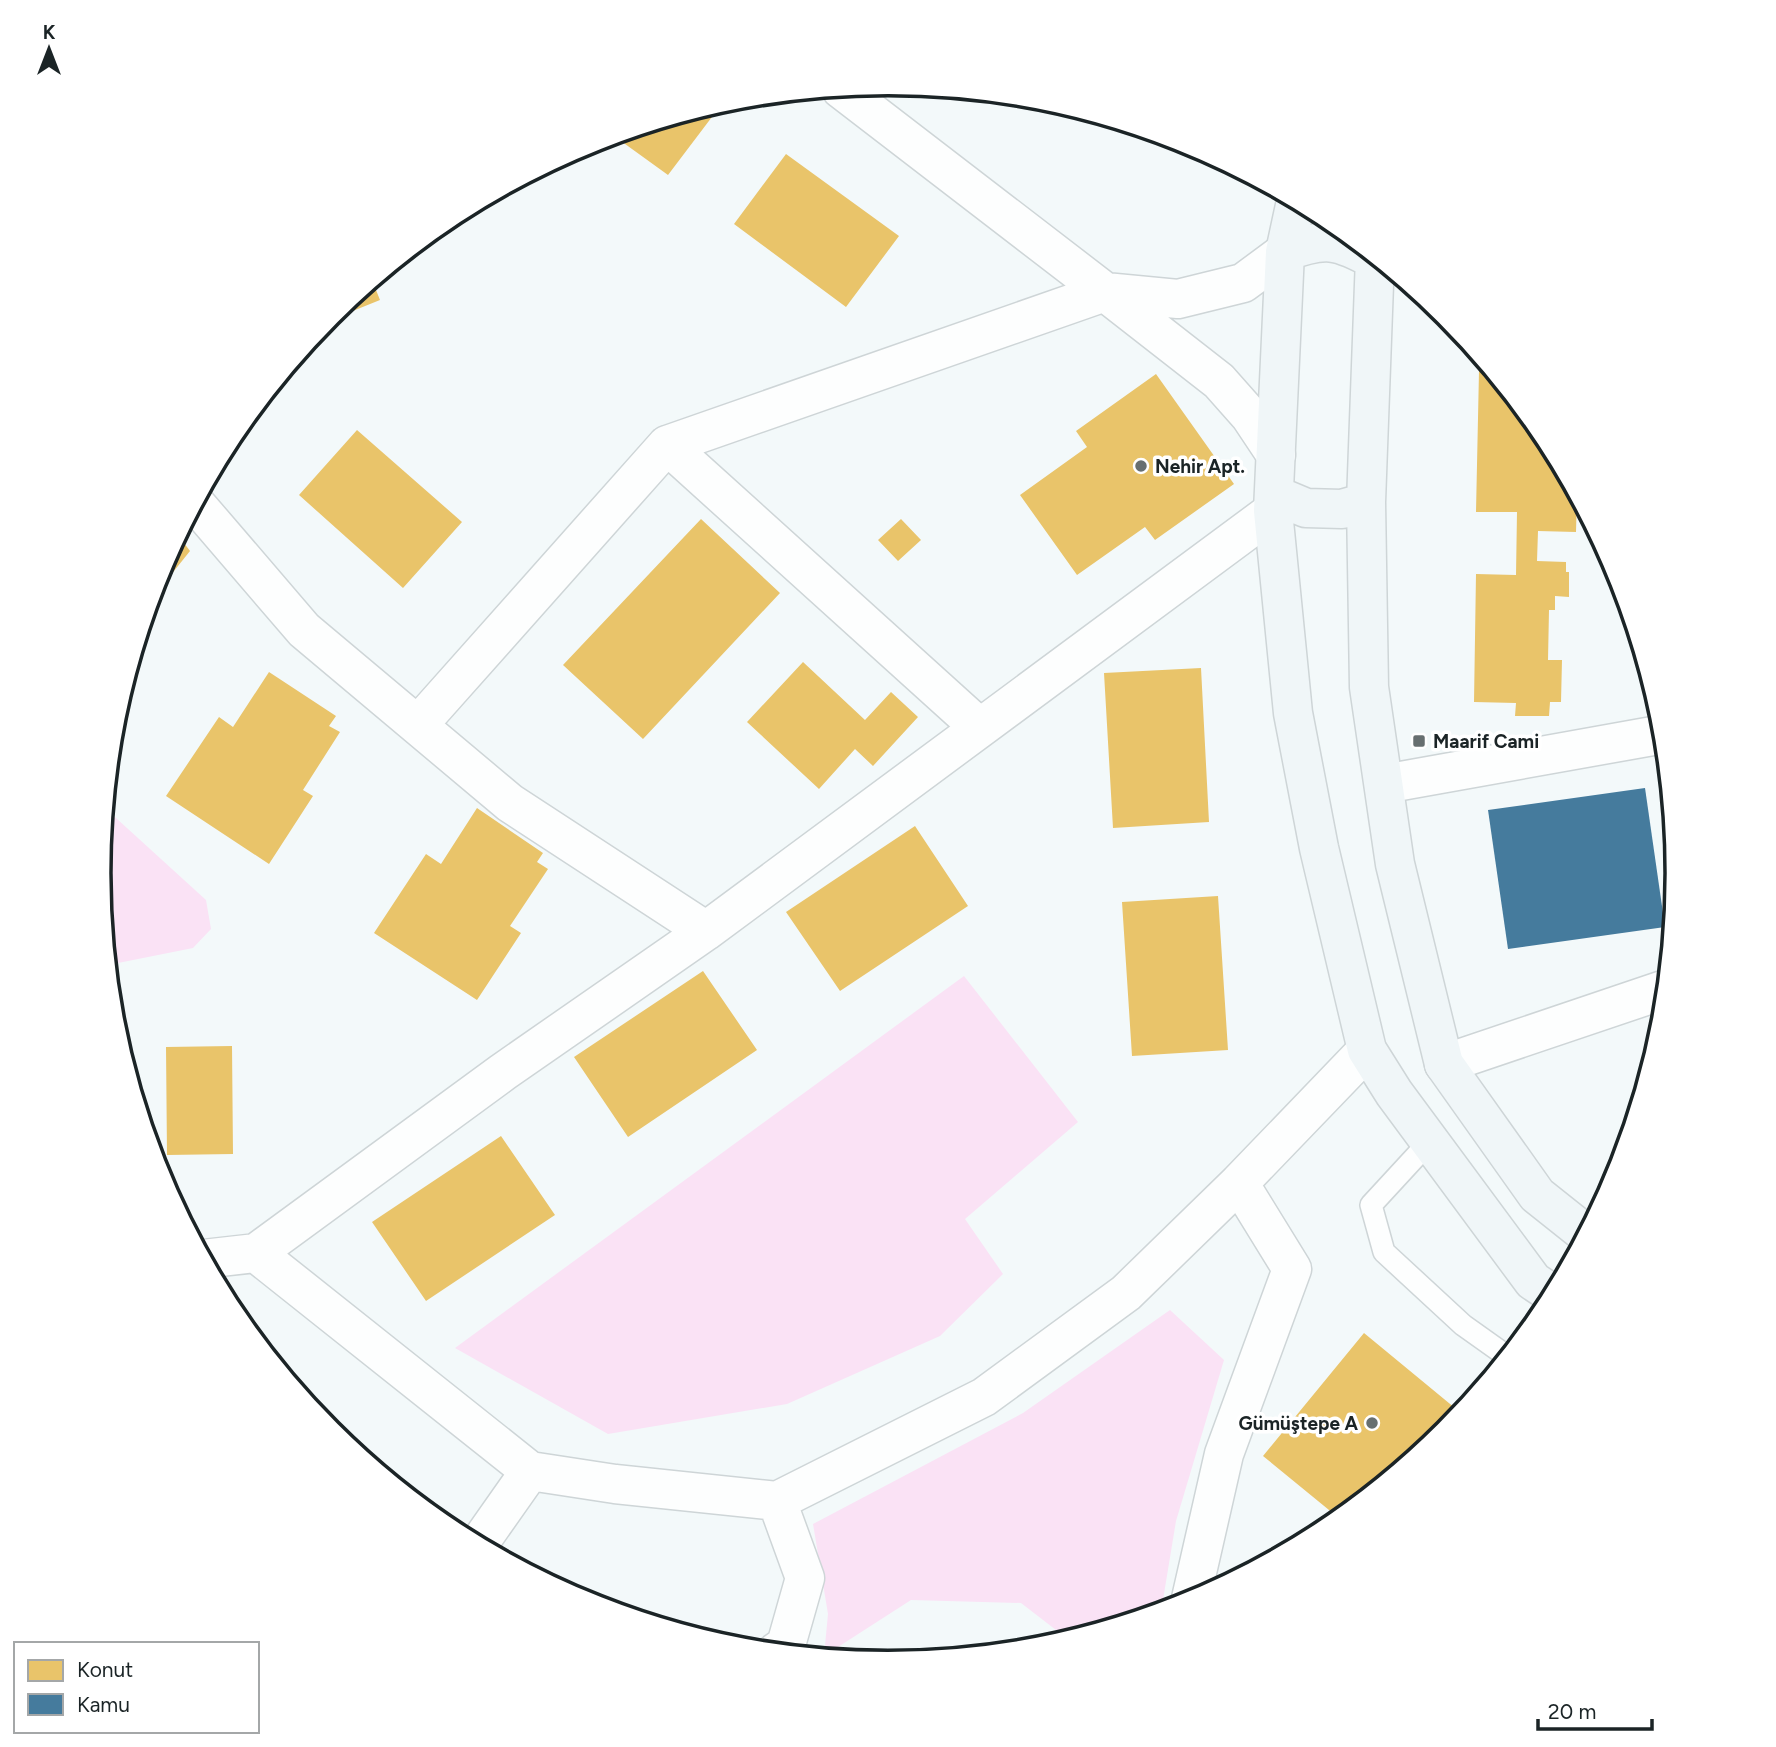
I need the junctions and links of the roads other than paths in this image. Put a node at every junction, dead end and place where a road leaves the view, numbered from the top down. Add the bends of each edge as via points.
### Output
1 (852, 97) edge
2 (1294, 211) edge
3 (1343, 244) edge
4 (1284, 252) junction
5 (1376, 269) edge
6 (1105, 292) junction
7 (667, 445) junction
8 (1276, 455) junction
9 (1366, 502) junction
10 (1274, 503) junction
11 (201, 510) edge
12 (418, 725) junction
13 (980, 728) junction
14 (1653, 736) edge
15 (1384, 785) junction
16 (706, 931) junction
17 (1656, 992) edge
18 (1367, 1050) junction
19 (1444, 1064) junction
20 (1430, 1141) junction
21 (1239, 1183) junction
22 (1579, 1228) edge
23 (256, 1253) junction
24 (213, 1258) edge
25 (1544, 1289) edge
26 (1501, 1352) edge
27 (530, 1471) junction
28 (776, 1501) junction
29 (483, 1537) edge
30 (1193, 1588) edge
31 (786, 1644) edge

1 - 6 street
2 - 4 main road
3 - 4 main road via 1312,242
4 - 6 street via 1243,283 1178,299
4 - 8 main road
5 - 9 main road
6 - 7 street
6 - 8 street via 1219,381
7 - 12 street
7 - 13 street
8 - 10 main road
9 - 10 main road via 1342,509
9 - 15 main road via 1369,687
10 - 13 street
10 - 18 main road via 1293,713 1319,848
11 - 12 street via 304,630
12 - 16 street via 510,803
13 - 16 street
14 - 15 street
15 - 19 main road via 1395,864
16 - 23 street
17 - 19 street
18 - 20 main road
18 - 21 street
19 - 22 main road via 1537,1195
20 - 25 main road via 1533,1281
20 - 26 lane via 1371,1205 1384,1252 1463,1325
21 - 28 street via 1126,1293 984,1397
21 - 30 street via 1292,1269 1224,1454
23 - 24 street
23 - 27 street
27 - 28 street via 615,1485
27 - 29 street
28 - 31 street via 805,1578

